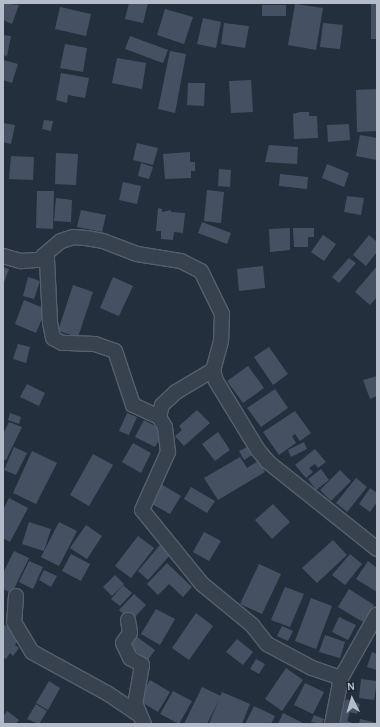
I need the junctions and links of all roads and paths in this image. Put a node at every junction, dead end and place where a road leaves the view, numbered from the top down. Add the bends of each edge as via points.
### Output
1 (3, 256) edge
2 (47, 259) junction
3 (213, 370) junction
4 (159, 417) junction
5 (377, 549) edge
6 (16, 596) dead end
7 (377, 614) edge
8 (128, 620) dead end
9 (341, 678) junction
10 (141, 718) edge
11 (332, 724) edge

1 - 2 street via 21,261
2 - 3 street via 43,256 61,241 73,237 86,238 103,241 137,254 182,261 201,271 222,314 221,340
2 - 4 street via 53,338 62,343 94,344 115,351 132,405
3 - 4 street via 176,392 162,406
3 - 5 street via 220,389 268,462
4 - 9 street via 165,427 168,452 142,510 202,584 252,625 267,644 312,668
6 - 10 street via 14,622 32,652 107,693
7 - 9 street
8 - 10 street via 130,633 123,643 130,658 142,665 135,703
9 - 11 street

